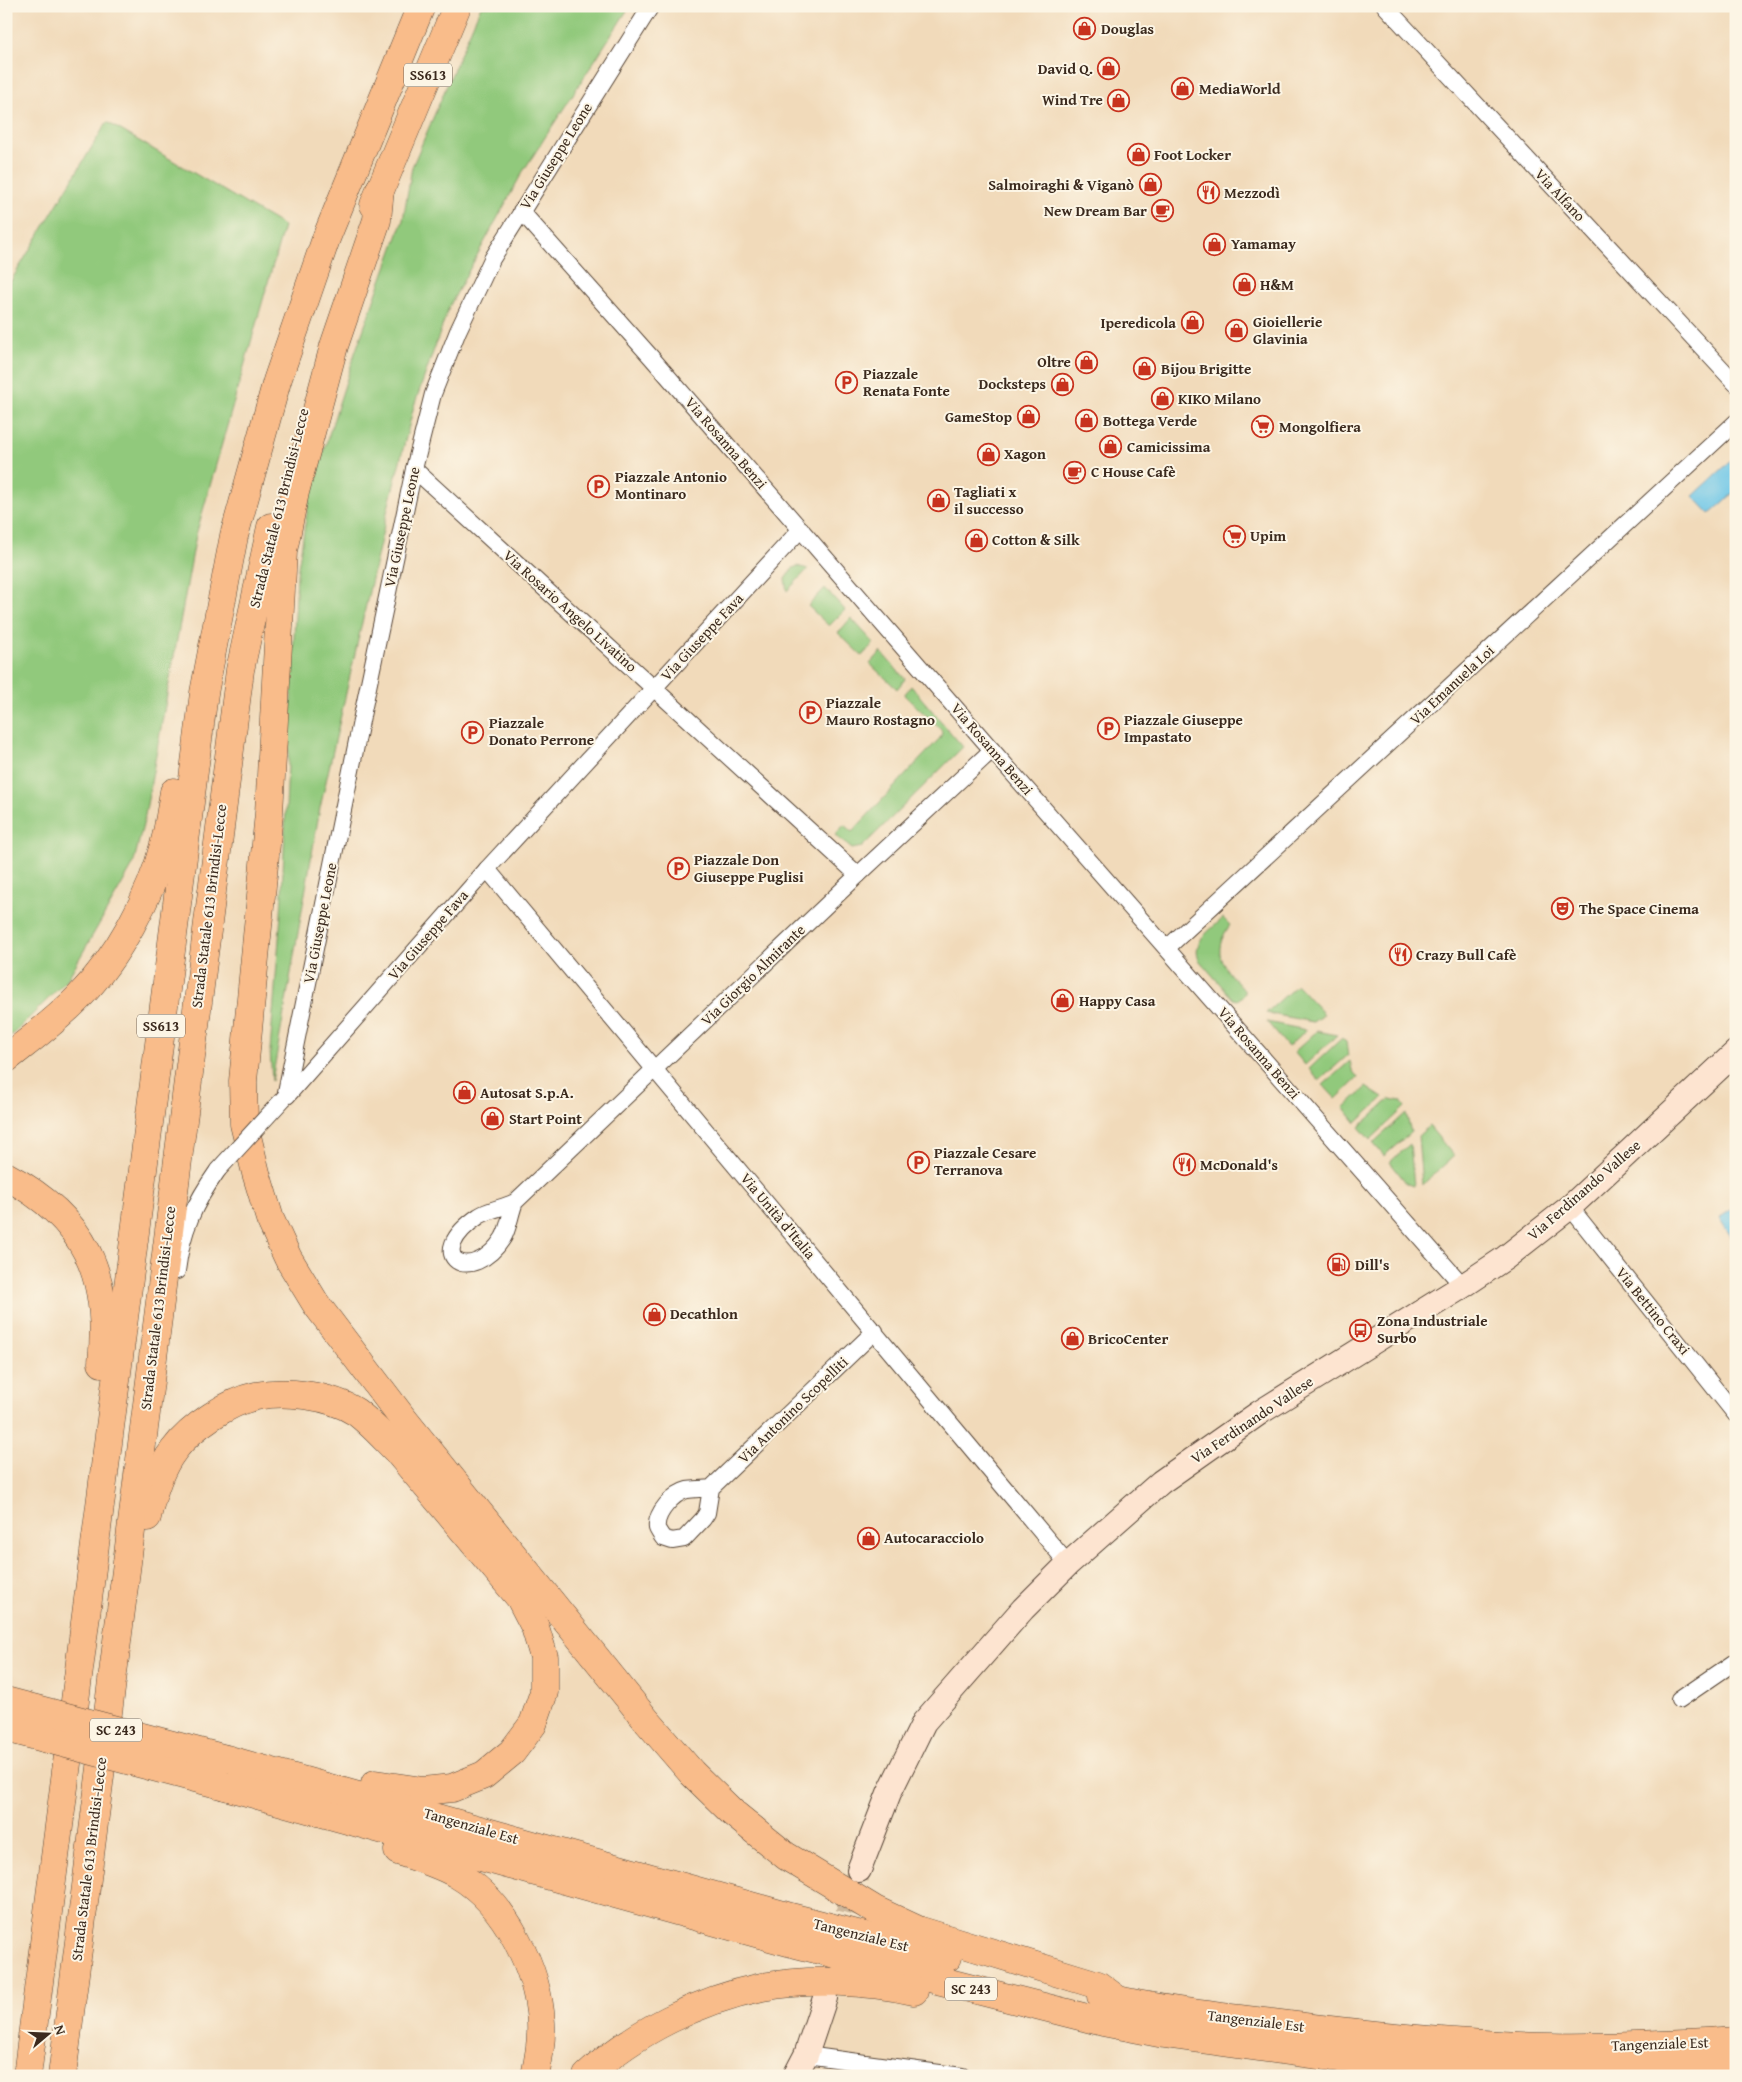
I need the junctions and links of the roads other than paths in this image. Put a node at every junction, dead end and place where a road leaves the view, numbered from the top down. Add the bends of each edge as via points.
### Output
1 (421, 6) edge
2 (457, 6) edge
3 (651, 6) edge
4 (1384, 6) edge
5 (380, 189) junction
6 (521, 211) junction
7 (1736, 384) edge
8 (1736, 422) edge
9 (414, 469) junction
10 (801, 529) junction
11 (234, 536) junction
12 (655, 688) junction
13 (992, 750) junction
14 (487, 869) junction
15 (858, 875) junction
16 (1168, 948) junction
17 (1736, 1052) edge
18 (6, 1059) edge
19 (655, 1069) junction
20 (285, 1098) junction
21 (6, 1176) edge
22 (515, 1202) dead end
23 (1570, 1207) junction
24 (1463, 1286) junction
25 (875, 1331) junction
26 (148, 1392) junction
27 (1736, 1415) edge
28 (711, 1488) dead end
29 (1068, 1564) junction
30 (88, 1610) junction
31 (1736, 1661) edge
32 (113, 1676) junction
33 (1679, 1700) dead end
34 (6, 1701) edge
35 (6, 1728) edge
36 (278, 1772) junction
37 (268, 1798) junction
38 (92, 1838) junction
39 (56, 1844) junction
40 (859, 1870) tunnel mouth
41 (825, 1998) dead end
42 (1118, 2000) junction
43 (1102, 2022) junction
44 (1736, 2041) edge
45 (800, 2066) edge
46 (1736, 2067) edge
47 (11, 2076) edge
48 (27, 2076) edge
49 (62, 2076) edge
50 (78, 2076) edge
51 (535, 2076) edge
52 (587, 2076) edge
53 (962, 2076) edge

1 - 11 highway, Strada Statale 613 Brindisi-Lecce / SS613 via 326,236 277,381
2 - 5 highway, Strada Statale 613 Brindisi-Lecce / SS613
3 - 6 street, Via Giuseppe Leone
4 - 7 street, Via Alfano
5 - 26 highway, Strada Statale 613 Brindisi-Lecce / SS613 via 334,309 311,383 272,523 240,670
5 - 42 highway via 376,220 334,346 295,492 283,551 269,813 243,1081 244,1124 270,1218 288,1258 316,1304 401,1416 647,1721 692,1773 733,1813 786,1856 876,1910 918,1930 1098,1986
6 - 9 street, Via Giuseppe Leone via 492,259 458,331 433,394
6 - 10 street, Via Rosanna Benzi
8 - 16 street, Via Emanuela Loi
9 - 12 street, Via Rosario Angelo Livatino
9 - 20 street, Via Giuseppe Leone
10 - 12 street, Via Giuseppe Fava
10 - 13 street, Via Rosanna Benzi
11 - 18 highway via 215,573 164,845 138,911 107,961 80,996
11 - 30 highway, Strada Statale 613 Brindisi-Lecce / SS613 via 203,703
12 - 14 street, Via Giuseppe Fava
12 - 15 street, Via Rosario Angelo Livatino
13 - 15 street, Via Giorgio Almirante
13 - 16 street, Via Rosanna Benzi
14 - 19 street, Via Unità d'Italia
14 - 20 street, Via Giuseppe Fava
15 - 19 street, Via Giorgio Almirante
16 - 24 street, Via Rosanna Benzi
17 - 23 street, Via Ferdinando Vallese
19 - 22 street, Via Giorgio Almirante
19 - 25 street, Via Unità d'Italia
20 - 26 street, Via Giuseppe Fava, bridge via 218,1170 188,1220 179,1255 170,1329
21 - 30 highway via 46,1203 79,1237 95,1267 103,1301 104,1338 81,1571
23 - 24 street, Via Ferdinando Vallese
23 - 27 street, Via Bettino Craxi
24 - 29 street, Via Ferdinando Vallese via 1252,1418 1161,1482
25 - 28 street, Via Antonino Scopelliti
25 - 29 street, Via Unità d'Italia
26 - 32 highway, Strada Statale 613 Brindisi-Lecce / SS613
29 - 40 street, Via Ferdinando Vallese via 1023,1609 924,1722 889,1793
30 - 39 highway, Strada Statale 613 Brindisi-Lecce / SS613
31 - 33 street
32 - 36 highway via 127,1644 149,1507 156,1482 174,1450 198,1426 225,1408 255,1396 289,1393 324,1399 354,1412 397,1451 520,1598 544,1657 544,1692 533,1724 512,1752 484,1775 452,1788 423,1791 295,1768
32 - 38 highway, Strada Statale 613 Brindisi-Lecce / SS613
34 - 36 highway, Tangenziale Est / SC 243, bridge
35 - 37 highway, Tangenziale Est / SC 243, bridge
36 - 42 highway, Tangenziale Est / SC 243 via 787,1916
37 - 43 highway, Tangenziale Est / SC 243 via 788,1942
37 - 51 highway via 296,1818 428,1861 459,1875 488,1899 508,1925 525,1956 536,1988 541,2023 540,2055
38 - 49 highway, Strada Statale 613 Brindisi-Lecce / SS613
38 - 50 highway via 94,1910
39 - 47 highway via 42,1872
39 - 48 highway, Strada Statale 613 Brindisi-Lecce / SS613
41 - 45 street
42 - 44 highway, Tangenziale Est / SC 243 via 1169,2010 1339,2032 1444,2041 1551,2047
43 - 46 highway, Tangenziale Est / SC 243 via 1164,2034 1339,2058 1514,2072 1636,2072
43 - 52 highway via 1044,2019 885,1985 847,1982 764,1987 724,1997 680,2015 637,2037
45 - 53 street

